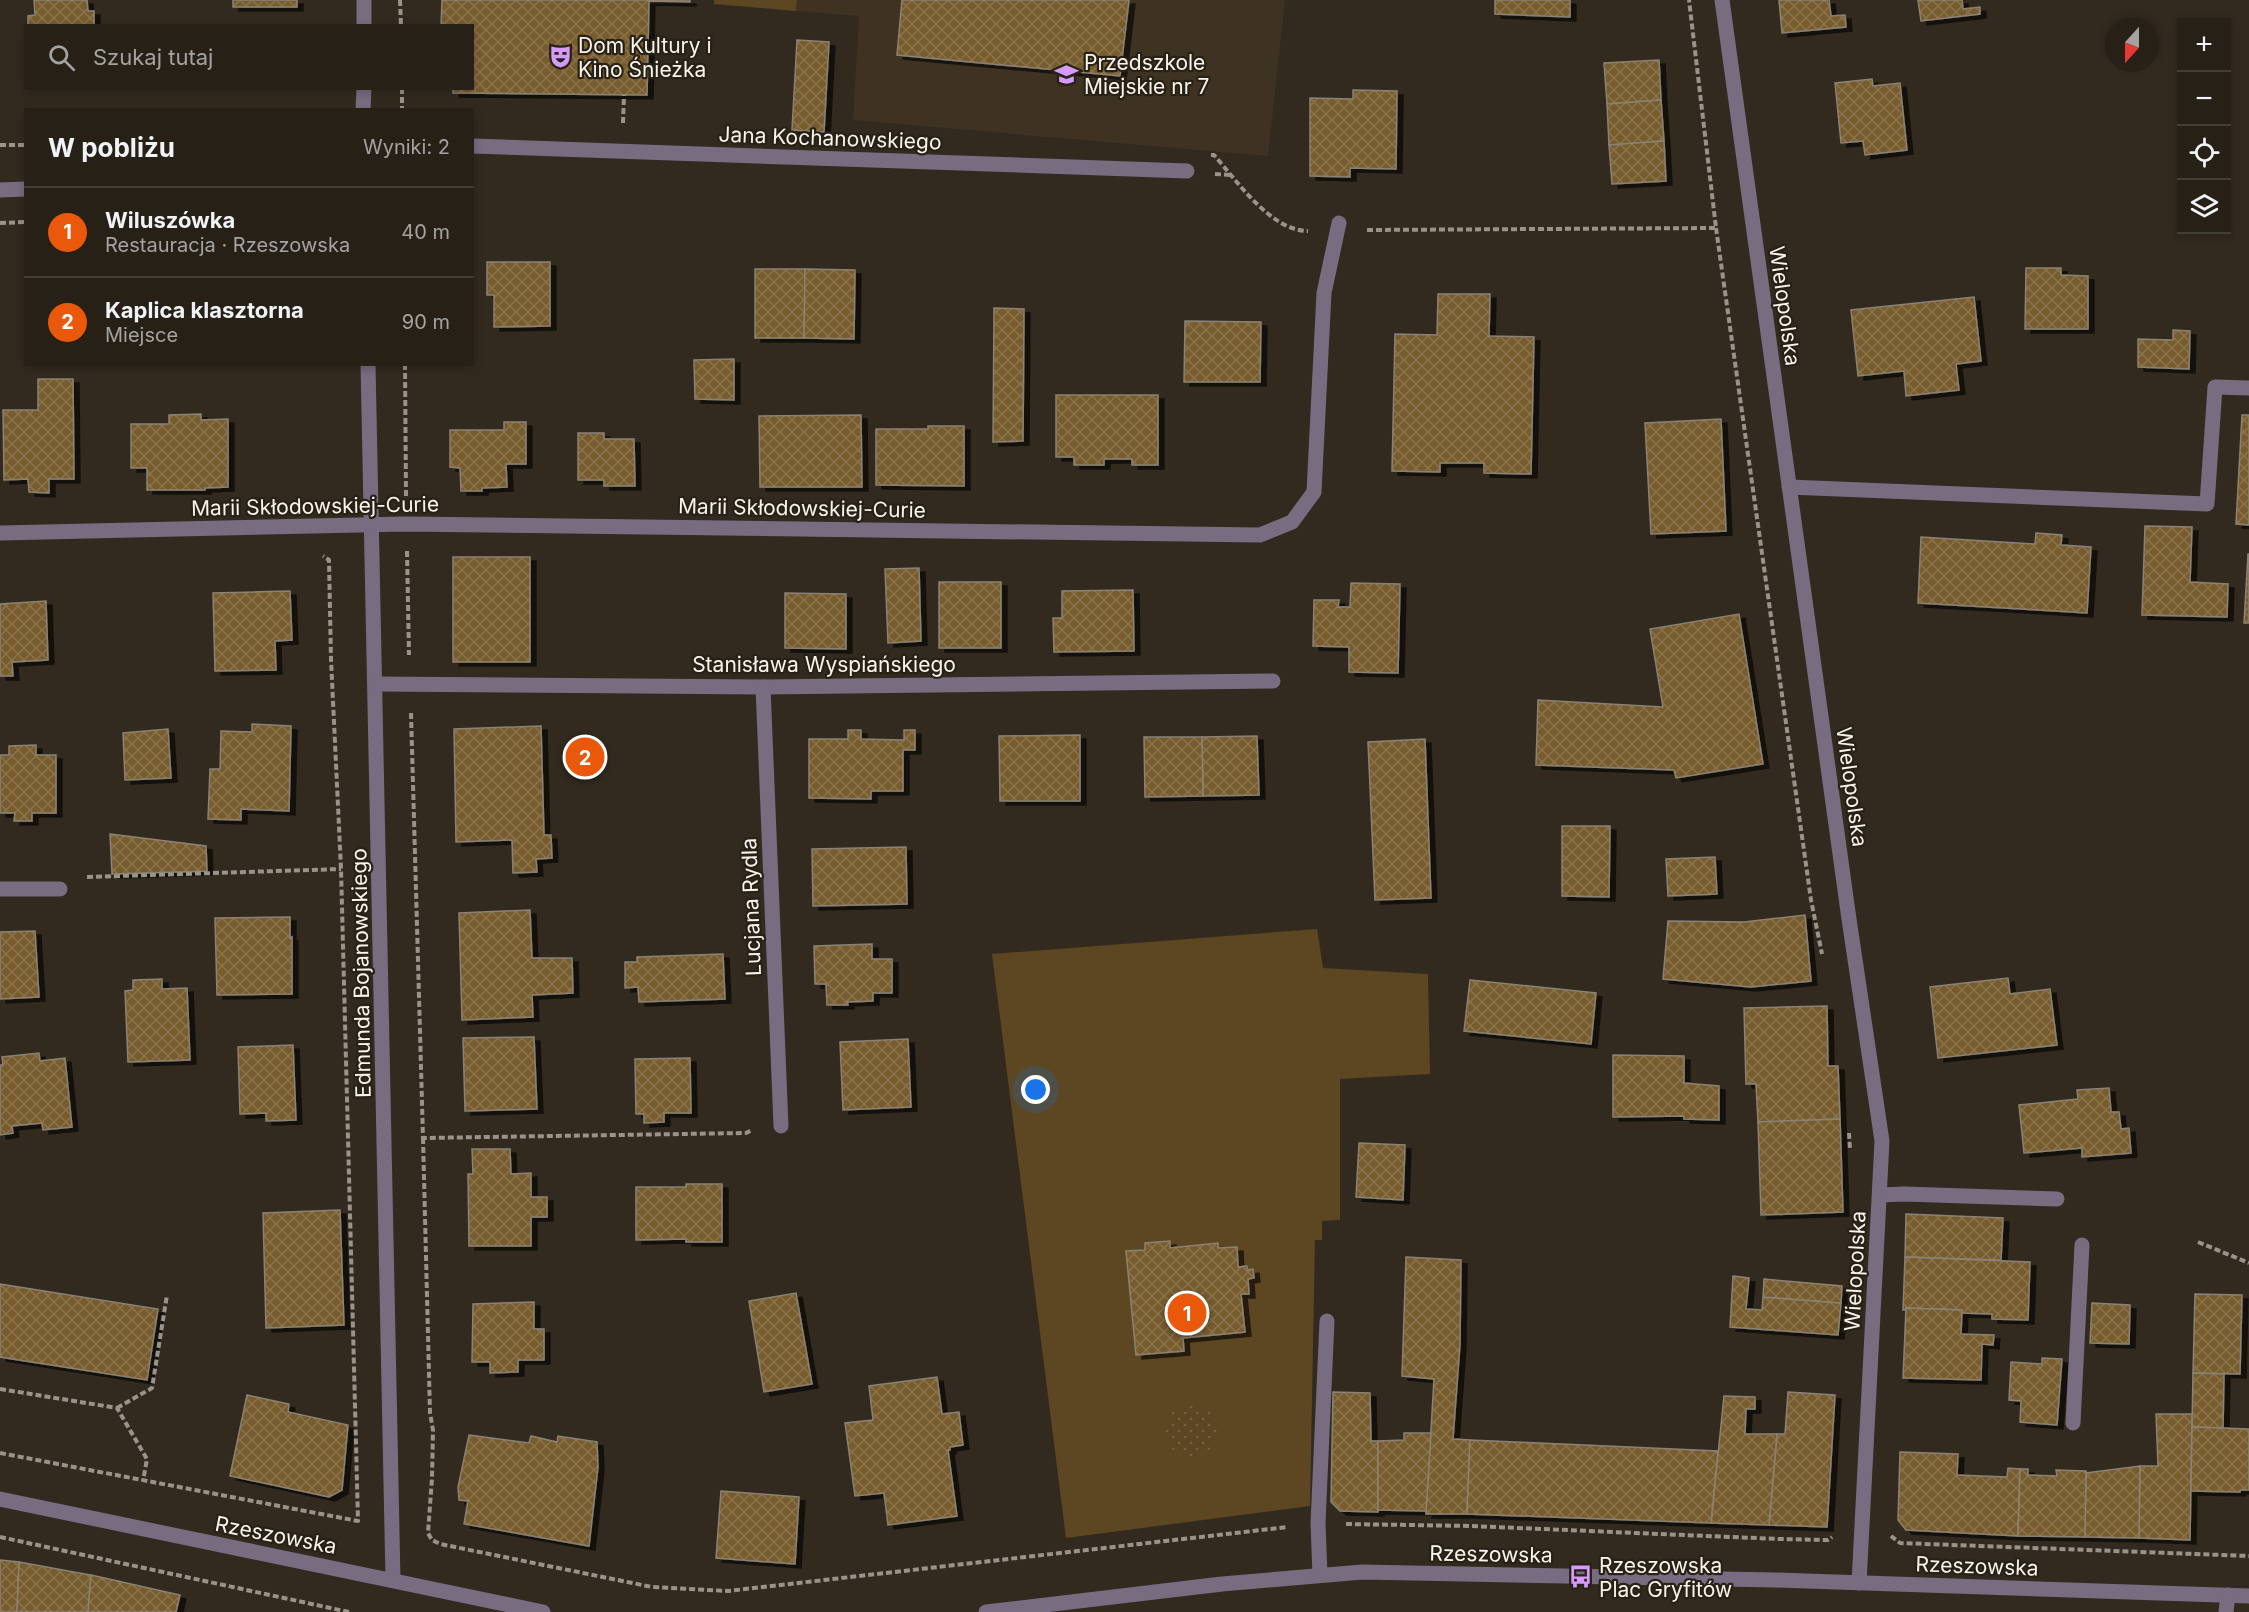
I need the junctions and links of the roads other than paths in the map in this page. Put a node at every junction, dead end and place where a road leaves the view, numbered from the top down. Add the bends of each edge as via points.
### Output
1 (364, 0) edge
2 (1722, 0) edge
3 (364, 24) edge
4 (364, 90) edge
5 (363, 108) edge
6 (474, 146) edge
7 (1187, 171) dead end
8 (24, 189) edge
9 (0, 190) edge
10 (1339, 223) dead end
11 (368, 366) edge
12 (2249, 388) edge
13 (1789, 487) junction
14 (373, 525) junction
15 (0, 533) edge
16 (1273, 681) dead end
17 (376, 684) junction
18 (763, 687) junction
19 (0, 889) edge
20 (60, 889) dead end
21 (781, 1126) dead end
22 (1880, 1195) junction
23 (2057, 1199) dead end
24 (2082, 1245) dead end
25 (1328, 1321) dead end
26 (2073, 1423) dead end
27 (0, 1499) edge
28 (1320, 1575) junction
29 (393, 1580) junction
30 (1859, 1583) junction
31 (2228, 1595) junction
32 (2249, 1596) edge
33 (543, 1612) edge
34 (986, 1612) edge
35 (2226, 1612) edge

1 - 3 street
2 - 13 street, Wielopolska
4 - 5 street
6 - 7 street, Jana Kochanowskiego
8 - 9 street
10 - 14 street, Marii Skłodowskiej-Curie via 1324,293 1314,492 1292,522 1260,535
11 - 14 street, Edmunda Bojanowskiego
12 - 13 street via 2215,387 2206,504
13 - 22 street, Wielopolska via 1882,1141
14 - 15 street, Marii Skłodowskiej-Curie
14 - 17 street, Edmunda Bojanowskiego
16 - 18 street, Stanisława Wyspiańskiego
17 - 18 street, Stanisława Wyspiańskiego
17 - 29 street, Edmunda Bojanowskiego
18 - 21 street, Lucjana Rydla
19 - 20 street
22 - 23 street
22 - 30 street, Wielopolska
24 - 26 street
25 - 28 street via 1318,1523
27 - 29 street, Rzeszowska
28 - 30 street, Rzeszowska via 1362,1572
28 - 34 street, Rzeszowska
29 - 33 street, Rzeszowska
30 - 31 street, Rzeszowska
31 - 32 street, Rzeszowska
31 - 35 street

